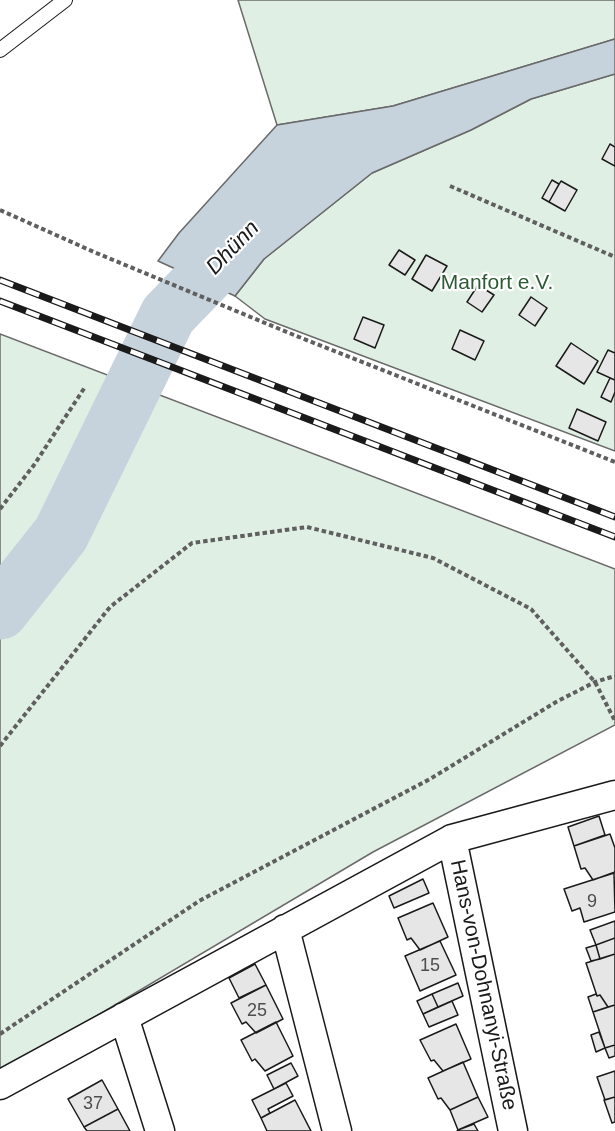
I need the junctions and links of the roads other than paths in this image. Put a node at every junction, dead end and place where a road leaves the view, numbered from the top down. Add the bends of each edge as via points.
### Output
1 (65, 0) edge
2 (0, 50) edge
3 (615, 795) edge
4 (453, 839) junction
5 (285, 929) junction
6 (124, 1017) junction
7 (0, 1085) edge
8 (160, 1131) edge
9 (337, 1131) edge
10 (513, 1131) edge

1 - 2 lane
3 - 4 street, Hans-von-Dohnanyi-Straße
4 - 5 street, Hans-von-Dohnanyi-Straße
4 - 10 street, Hans-von-Dohnanyi-Straße
5 - 6 street, Hans-von-Dohnanyi-Straße
5 - 9 street
6 - 7 street, Hans-von-Dohnanyi-Straße
6 - 8 street

